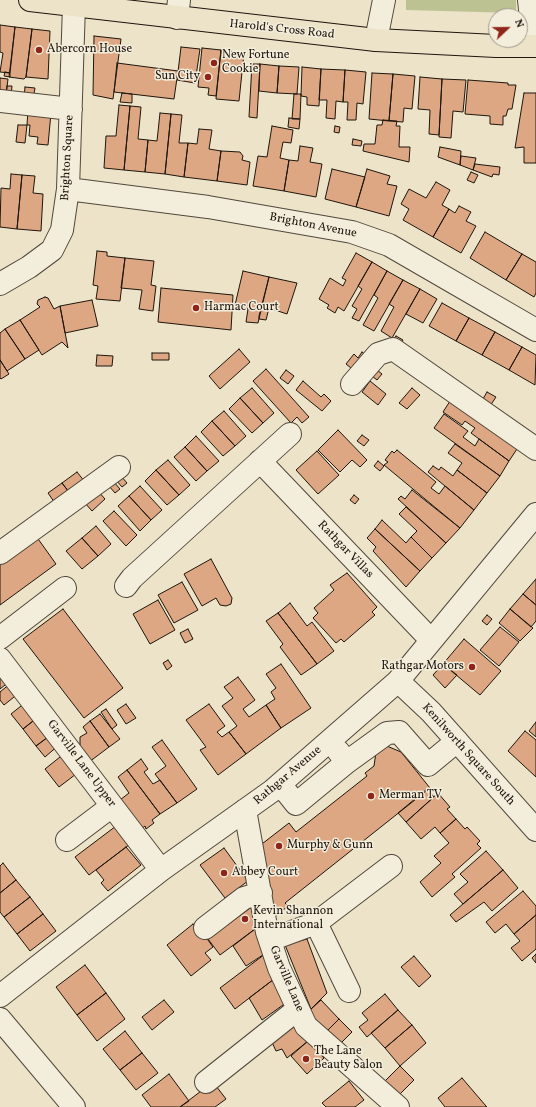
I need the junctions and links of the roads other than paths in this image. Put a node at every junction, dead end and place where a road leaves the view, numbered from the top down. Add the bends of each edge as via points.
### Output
1 (30, 0) edge
2 (384, 0) edge
3 (529, 0) edge
4 (74, 6) junction
5 (178, 9) edge
6 (376, 40) junction
7 (535, 46) edge
8 (0, 101) edge
9 (71, 109) junction
10 (68, 189) junction
11 (1, 281) edge
12 (536, 330) edge
13 (352, 384) dead end
14 (290, 434) dead end
15 (536, 449) edge
16 (260, 461) junction
17 (119, 467) dead end
18 (536, 514) edge
19 (0, 553) edge
20 (129, 582) dead end
21 (65, 588) dead end
22 (3, 628) edge
23 (431, 640) junction
24 (0, 659) edge
25 (398, 681) junction
26 (329, 741) junction
27 (457, 741) junction
28 (347, 762) junction
29 (280, 784) junction
30 (112, 806) junction
31 (245, 810) junction
32 (536, 830) edge
33 (67, 840) dead end
34 (391, 866) dead end
35 (161, 870) junction
36 (261, 893) junction
37 (316, 923) junction
38 (205, 928) dead end
39 (270, 940) junction
40 (349, 991) dead end
41 (0, 996) edge
42 (298, 1009) junction
43 (0, 1019) edge
44 (206, 1082) dead end
45 (74, 1107) edge
46 (398, 1107) edge

1 - 4 main road, Harold's Cross Road
2 - 6 street
3 - 7 street
4 - 5 main road, Harold's Cross Road
4 - 9 street, Brighton Square
5 - 6 main road, Harold's Cross Road
6 - 7 main road, Harold's Cross Road
8 - 9 street
9 - 10 street, Brighton Square
10 - 11 street, Brighton Square via 62,230 52,250 29,267
10 - 12 street, Brighton Avenue via 208,207 352,232 389,245
13 - 15 street via 378,354 393,349
14 - 16 street
16 - 20 street
16 - 23 street, Rathgar Villas
17 - 19 street
18 - 23 street, Rathgar Avenue
21 - 22 street
23 - 25 street, Rathgar Avenue
24 - 30 street, Garville Lane Upper via 61,731
25 - 26 street, Rathgar Avenue
25 - 27 street, Kenilworth Square South
26 - 28 street
26 - 29 street, Rathgar Avenue
27 - 28 street via 428,765 399,732 387,733
27 - 32 street, Kenilworth Square South
28 - 29 street via 296,804
29 - 31 street, Rathgar Avenue
30 - 33 street
30 - 35 street, Garville Lane Upper
31 - 35 street, Rathgar Avenue
31 - 36 street, Garville Lane
34 - 37 street
35 - 41 street, Rathgar Avenue
36 - 38 street via 244,898
36 - 39 street, Garville Lane
37 - 39 street
37 - 40 street
39 - 42 street, Garville Lane via 279,968
42 - 44 street
42 - 46 street, Garville Lane via 306,1026
43 - 45 street

